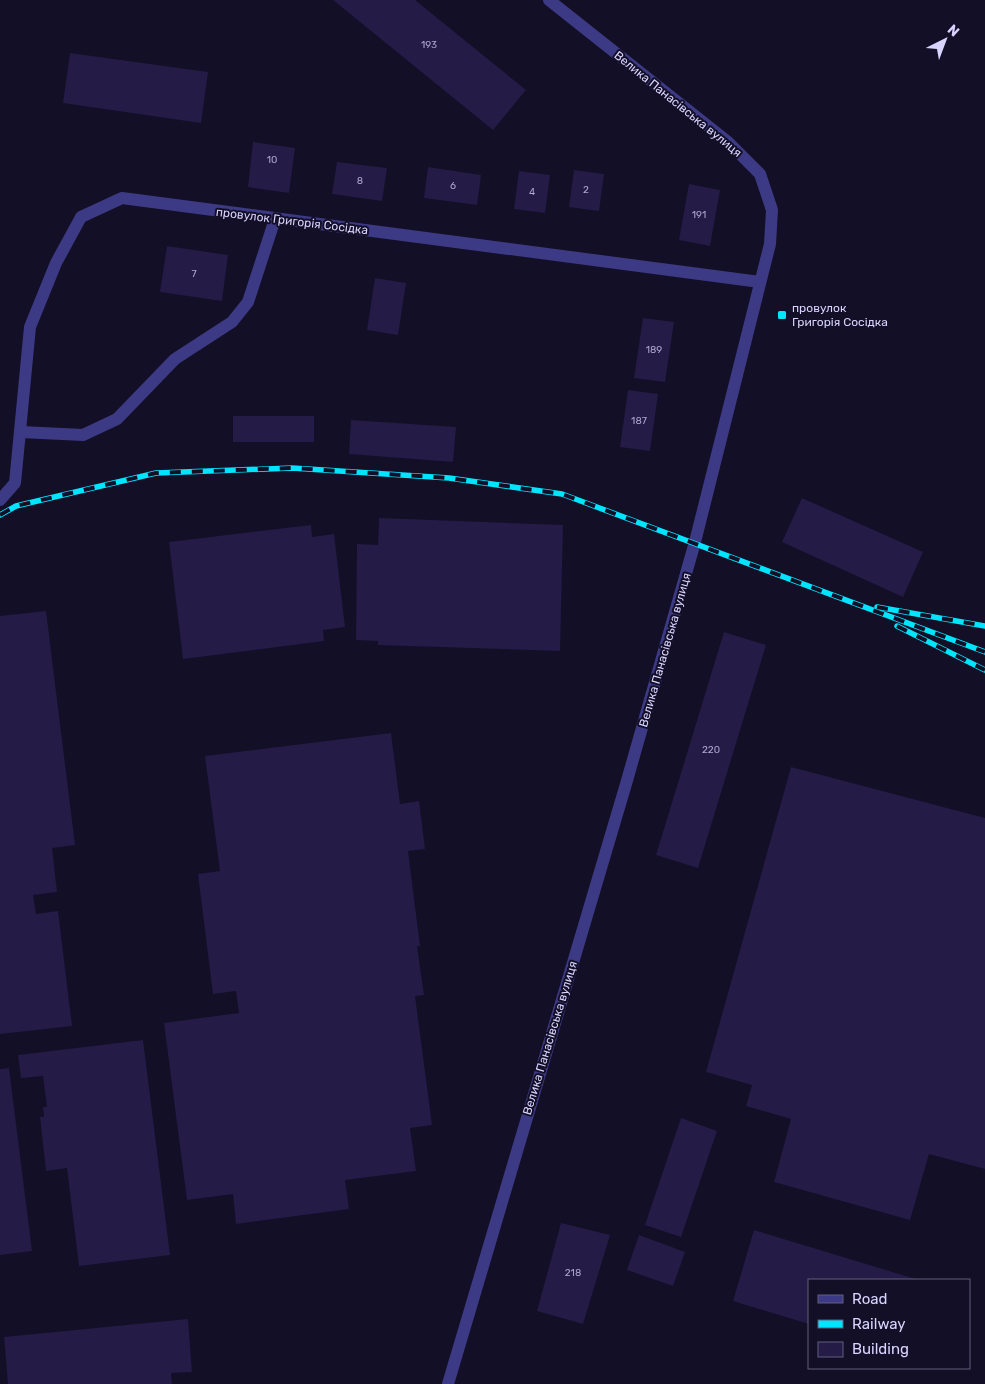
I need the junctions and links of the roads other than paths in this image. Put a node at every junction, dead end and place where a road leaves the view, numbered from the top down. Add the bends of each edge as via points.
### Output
1 (549, 0) edge
2 (275, 219) junction
3 (760, 282) junction
4 (20, 432) junction
5 (0, 500) edge
6 (448, 1384) edge

1 - 3 street, Велика Панасівська вулиця via 728,142 760,174 772,210 770,244
2 - 3 street, провулок Григорія Сосідка
2 - 4 street via 248,302 232,322 175,359 117,418 83,434
2 - 4 street, провулок Григорія Сосідка via 122,198 81,217 56,263 30,327
3 - 6 street, Велика Панасівська вулиця via 693,552
4 - 5 street, провулок Григорія Сосідка via 16,483

